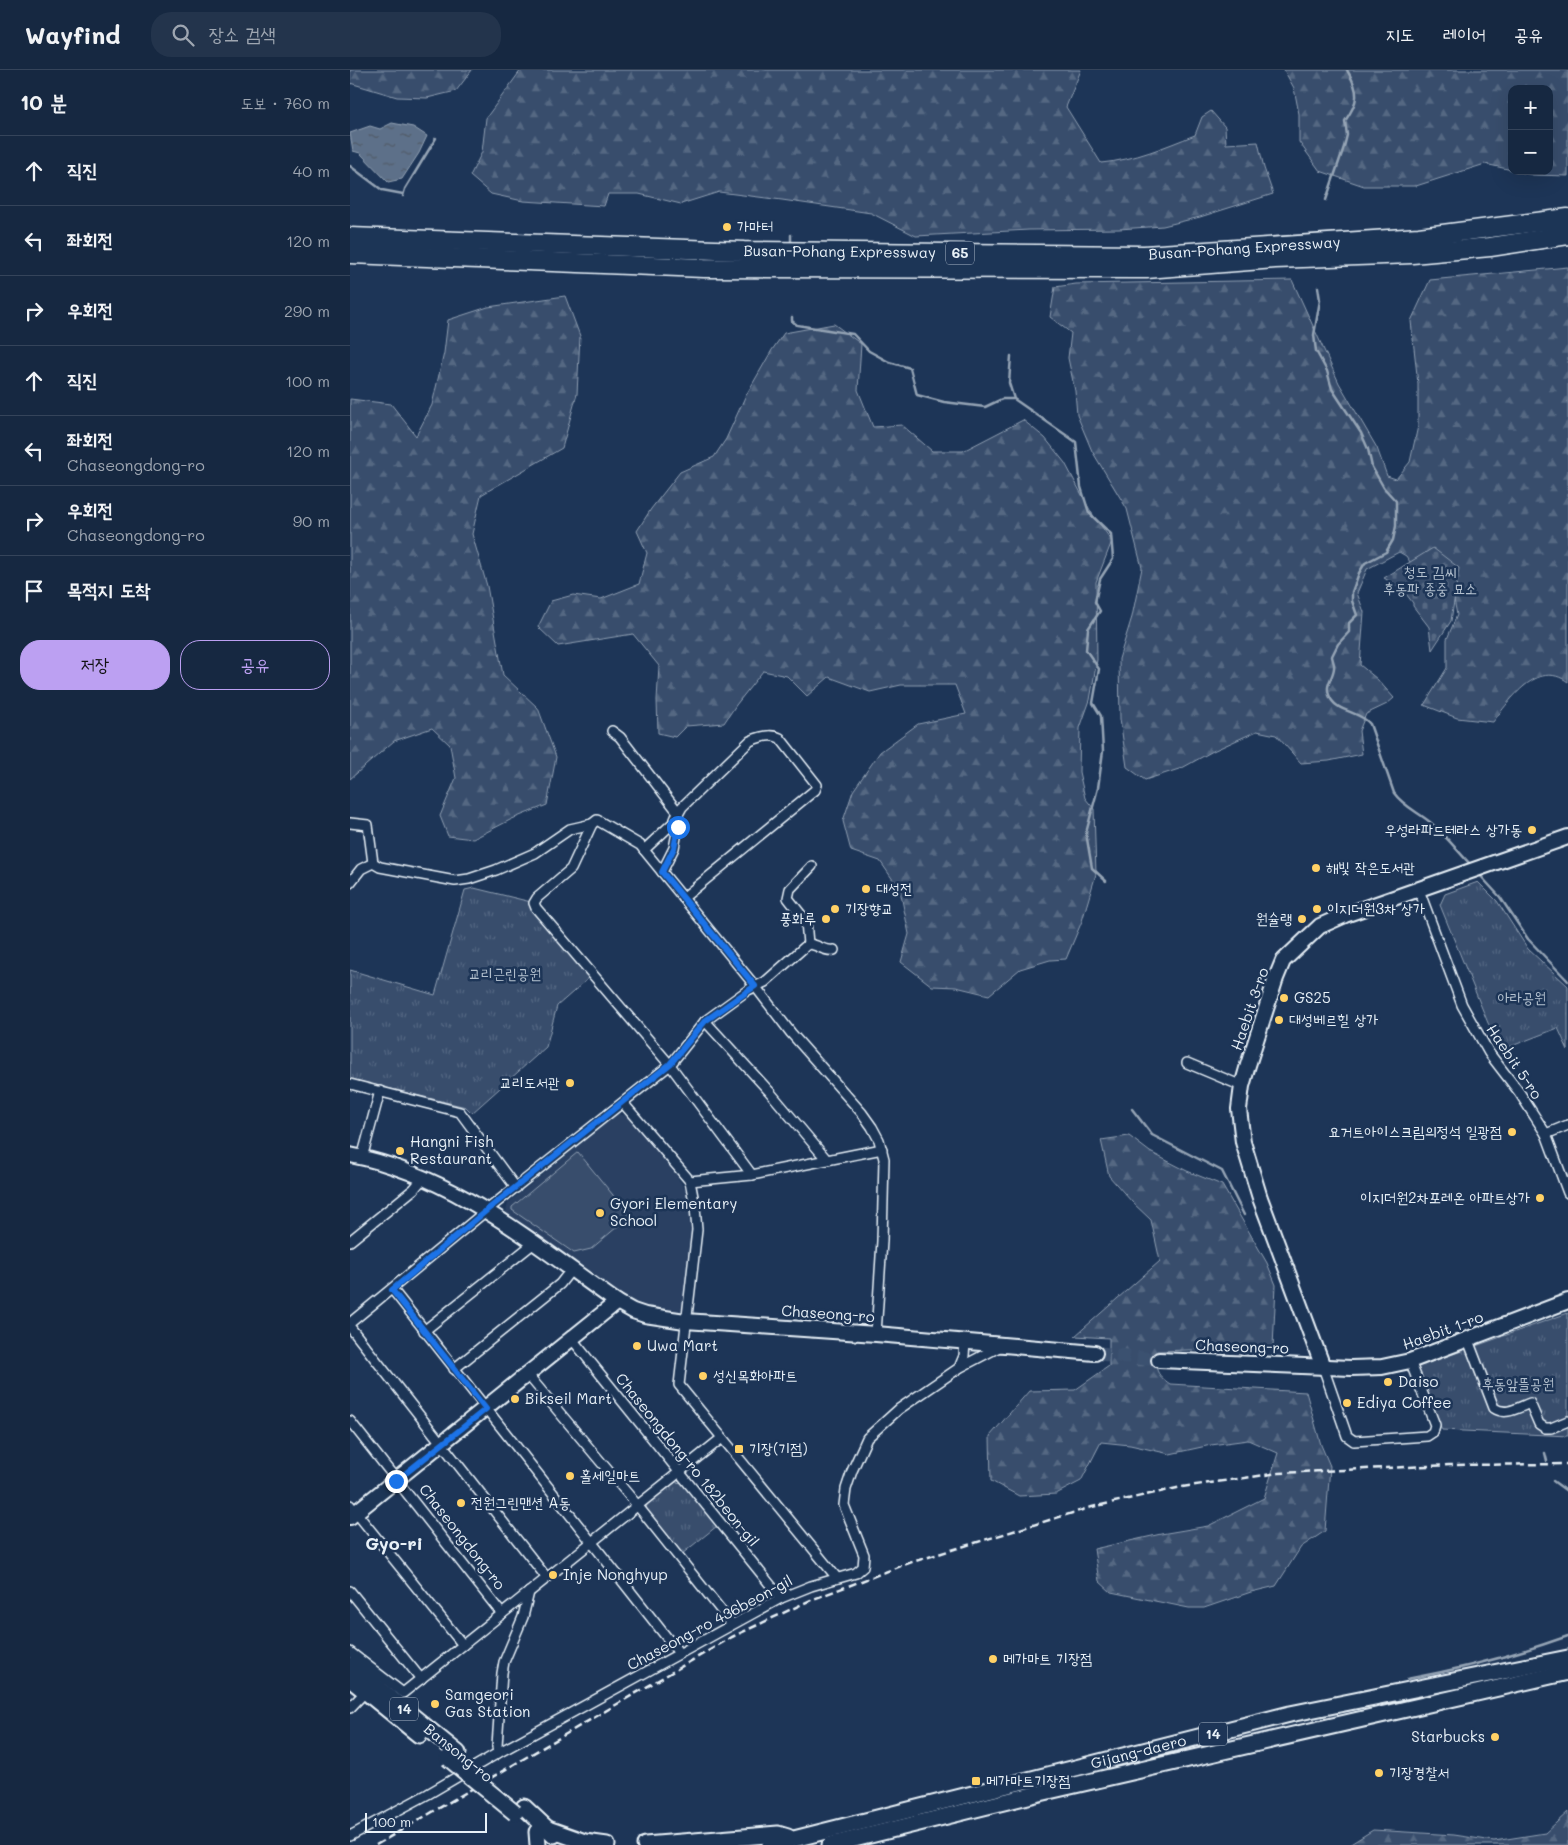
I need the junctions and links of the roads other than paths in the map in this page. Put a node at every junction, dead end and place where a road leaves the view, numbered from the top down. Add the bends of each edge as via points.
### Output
1 (1568, 218) edge
2 (1568, 235) edge
3 (350, 237) edge
4 (350, 254) edge
5 (612, 731) dead end
6 (677, 816) junction
7 (350, 823) edge
8 (592, 824) junction
9 (1568, 837) edge
10 (644, 850) junction
11 (373, 863) junction
12 (812, 866) dead end
13 (662, 872) junction
14 (350, 883) edge
15 (1419, 890) junction
16 (683, 898) junction
17 (808, 944) junction
18 (834, 950) dead end
19 (755, 986) junction
20 (705, 1021) junction
21 (1187, 1063) dead end
22 (670, 1064) junction
23 (350, 1084) edge
24 (1242, 1086) junction
25 (380, 1092) junction
26 (623, 1103) junction
27 (1568, 1125) edge
28 (1546, 1134) junction
29 (882, 1149) junction
30 (354, 1157) edge
31 (826, 1160) junction
32 (752, 1175) junction
33 (424, 1177) junction
34 (690, 1182) junction
35 (516, 1188) junction
36 (1568, 1193) edge
37 (487, 1210) junction
38 (350, 1241) edge
39 (534, 1243) junction
40 (571, 1270) junction
41 (392, 1290) junction
42 (1568, 1301) edge
43 (616, 1302) junction
44 (685, 1321) junction
45 (350, 1323) edge
46 (350, 1327) edge
47 (424, 1330) junction
48 (876, 1334) junction
49 (572, 1339) junction
50 (1468, 1340) junction
51 (965, 1342) junction
52 (1004, 1344) junction
53 (1096, 1353) tunnel mouth
54 (1159, 1360) tunnel mouth
55 (1410, 1361) junction
56 (1323, 1367) junction
57 (454, 1368) junction
58 (959, 1368) junction
59 (528, 1375) junction
60 (486, 1409) junction
61 (350, 1421) edge
62 (1568, 1421) edge
63 (722, 1438) junction
64 (442, 1444) junction
65 (680, 1471) junction
66 (396, 1481) junction
67 (637, 1506) junction
68 (352, 1512) edge
69 (591, 1543) junction
70 (547, 1578) junction
71 (837, 1578) junction
72 (350, 1591) edge
73 (529, 1592) junction
74 (781, 1598) junction
75 (502, 1614) junction
76 (732, 1624) junction
77 (463, 1645) junction
78 (350, 1652) edge
79 (679, 1653) junction
80 (1568, 1654) edge
81 (1568, 1658) edge
82 (350, 1665) edge
83 (1546, 1670) junction
84 (1568, 1672) edge
85 (1568, 1676) edge
86 (421, 1679) junction
87 (350, 1680) edge
88 (369, 1688) junction
89 (350, 1708) edge
90 (498, 1752) junction
91 (352, 1832) edge
92 (541, 1835) edge
93 (794, 1839) junction
94 (550, 1845) edge
95 (564, 1845) edge
96 (607, 1845) edge
97 (645, 1845) edge
98 (770, 1845) edge
99 (830, 1845) edge

1 - 3 highway, Busan-Pohang Expressway / 65 via 1419,237 1144,255 744,251
2 - 4 highway, Busan-Pohang Expressway / 65 via 1422,253 1275,259 1146,269 704,268
5 - 6 street via 674,805
6 - 10 street
6 - 13 street via 674,848
6 - 16 street via 688,800 750,741 761,736 780,738 817,784 815,790
7 - 11 street via 368,825
8 - 10 street via 597,820 635,841
8 - 11 street via 570,830 535,853 469,879 455,880
8 - 22 street via 571,869 534,903
9 - 15 street, Haebit 3-ro
10 - 13 street
11 - 14 street via 361,870
12 - 17 street via 790,889 788,898 806,921
13 - 16 street
15 - 24 street, Haebit 3-ro via 1320,926 1283,961
15 - 28 street, Haebit 5-ro via 1462,1005 1488,1053
16 - 19 street
17 - 18 street
17 - 19 street via 765,982
19 - 20 street
19 - 29 street via 790,1033 862,1113
20 - 22 street
20 - 31 street
21 - 24 street
22 - 26 street
22 - 32 street
23 - 25 street
24 - 56 street, Haebit 3-ro via 1243,1142 1268,1223
25 - 30 street
25 - 35 street via 460,1112
26 - 34 street
26 - 35 street
27 - 28 street
28 - 36 street, Haebit 5-ro
29 - 31 street
29 - 48 street via 882,1241
30 - 33 street, Chaseong-ro via 402,1168
31 - 32 street
32 - 34 street
33 - 37 street, Chaseong-ro
33 - 38 street via 414,1189
34 - 44 street via 696,1230
35 - 37 street
37 - 39 street, Chaseong-ro
37 - 41 street
39 - 40 street, Chaseong-ro
39 - 47 street
40 - 43 street, Chaseong-ro
40 - 57 street via 560,1284
41 - 45 street
41 - 47 street
42 - 50 street, Haebit 1-ro
43 - 44 street, Chaseong-ro via 646,1315
43 - 49 street, Chaseongdong-ro
44 - 48 street, Chaseong-ro
44 - 63 street via 679,1385
46 - 64 street
47 - 57 street
48 - 51 street, Chaseong-ro
49 - 59 street, Chaseongdong-ro
49 - 65 street, Chaseongdong-ro 182beon-gil
50 - 55 street, Haebit 1-ro
50 - 62 street via 1494,1408 1505,1413 1530,1404 1539,1424 1545,1428
51 - 52 street, Chaseong-ro
51 - 58 street
52 - 53 street, Chaseong-ro
52 - 58 street
54 - 56 street, Chaseong-ro
55 - 56 street, Haebit 1-ro via 1382,1367
55 - 56 street via 1435,1425 1427,1436 1354,1441 1348,1436
57 - 60 street
58 - 71 street, Chaseong-ro 436beon-gil via 899,1409 867,1438 852,1471 844,1505 864,1555 863,1567 856,1573
59 - 60 street, Chaseongdong-ro
59 - 67 street
60 - 64 street, Chaseongdong-ro
60 - 69 street
61 - 66 street
63 - 65 street
63 - 71 street
64 - 66 street, Chaseongdong-ro
64 - 70 street
65 - 67 street
65 - 74 street, Chaseongdong-ro 182beon-gil
66 - 68 street, Chaseongdong-ro
66 - 75 street, Chaseongdong-ro
67 - 69 street
67 - 76 street
68 - 77 street, Chaseongdong-ro
69 - 70 street
69 - 79 street
70 - 73 street
71 - 74 street, Chaseong-ro 436beon-gil
72 - 86 street
73 - 75 street
73 - 90 street via 523,1617 504,1662
74 - 76 street, Chaseong-ro 436beon-gil
75 - 77 street
76 - 79 street, Chaseong-ro 436beon-gil
77 - 86 street
78 - 86 street via 403,1693
79 - 90 street, Chaseong-ro 436beon-gil
80 - 83 main road
81 - 83 main road, Gijang-daero / 14
82 - 88 main road, Bansong-ro / 14
83 - 84 main road, Gijang-daero / 14
83 - 85 main road
83 - 93 main road, Gijang-daero / 14 via 1290,1714
83 - 99 main road, Gijang-daero / 14
87 - 88 main road, Bansong-ro / 14
88 - 89 street
88 - 92 main road, Bansong-ro / 14 via 520,1810
90 - 91 street, Chaseong-ro 436beon-gil via 428,1794
92 - 94 main road, Bansong-ro / 14
92 - 95 main road, Bansong-ro / 14
92 - 96 main road
93 - 97 main road via 778,1834
93 - 98 main road, Gijang-daero / 14

